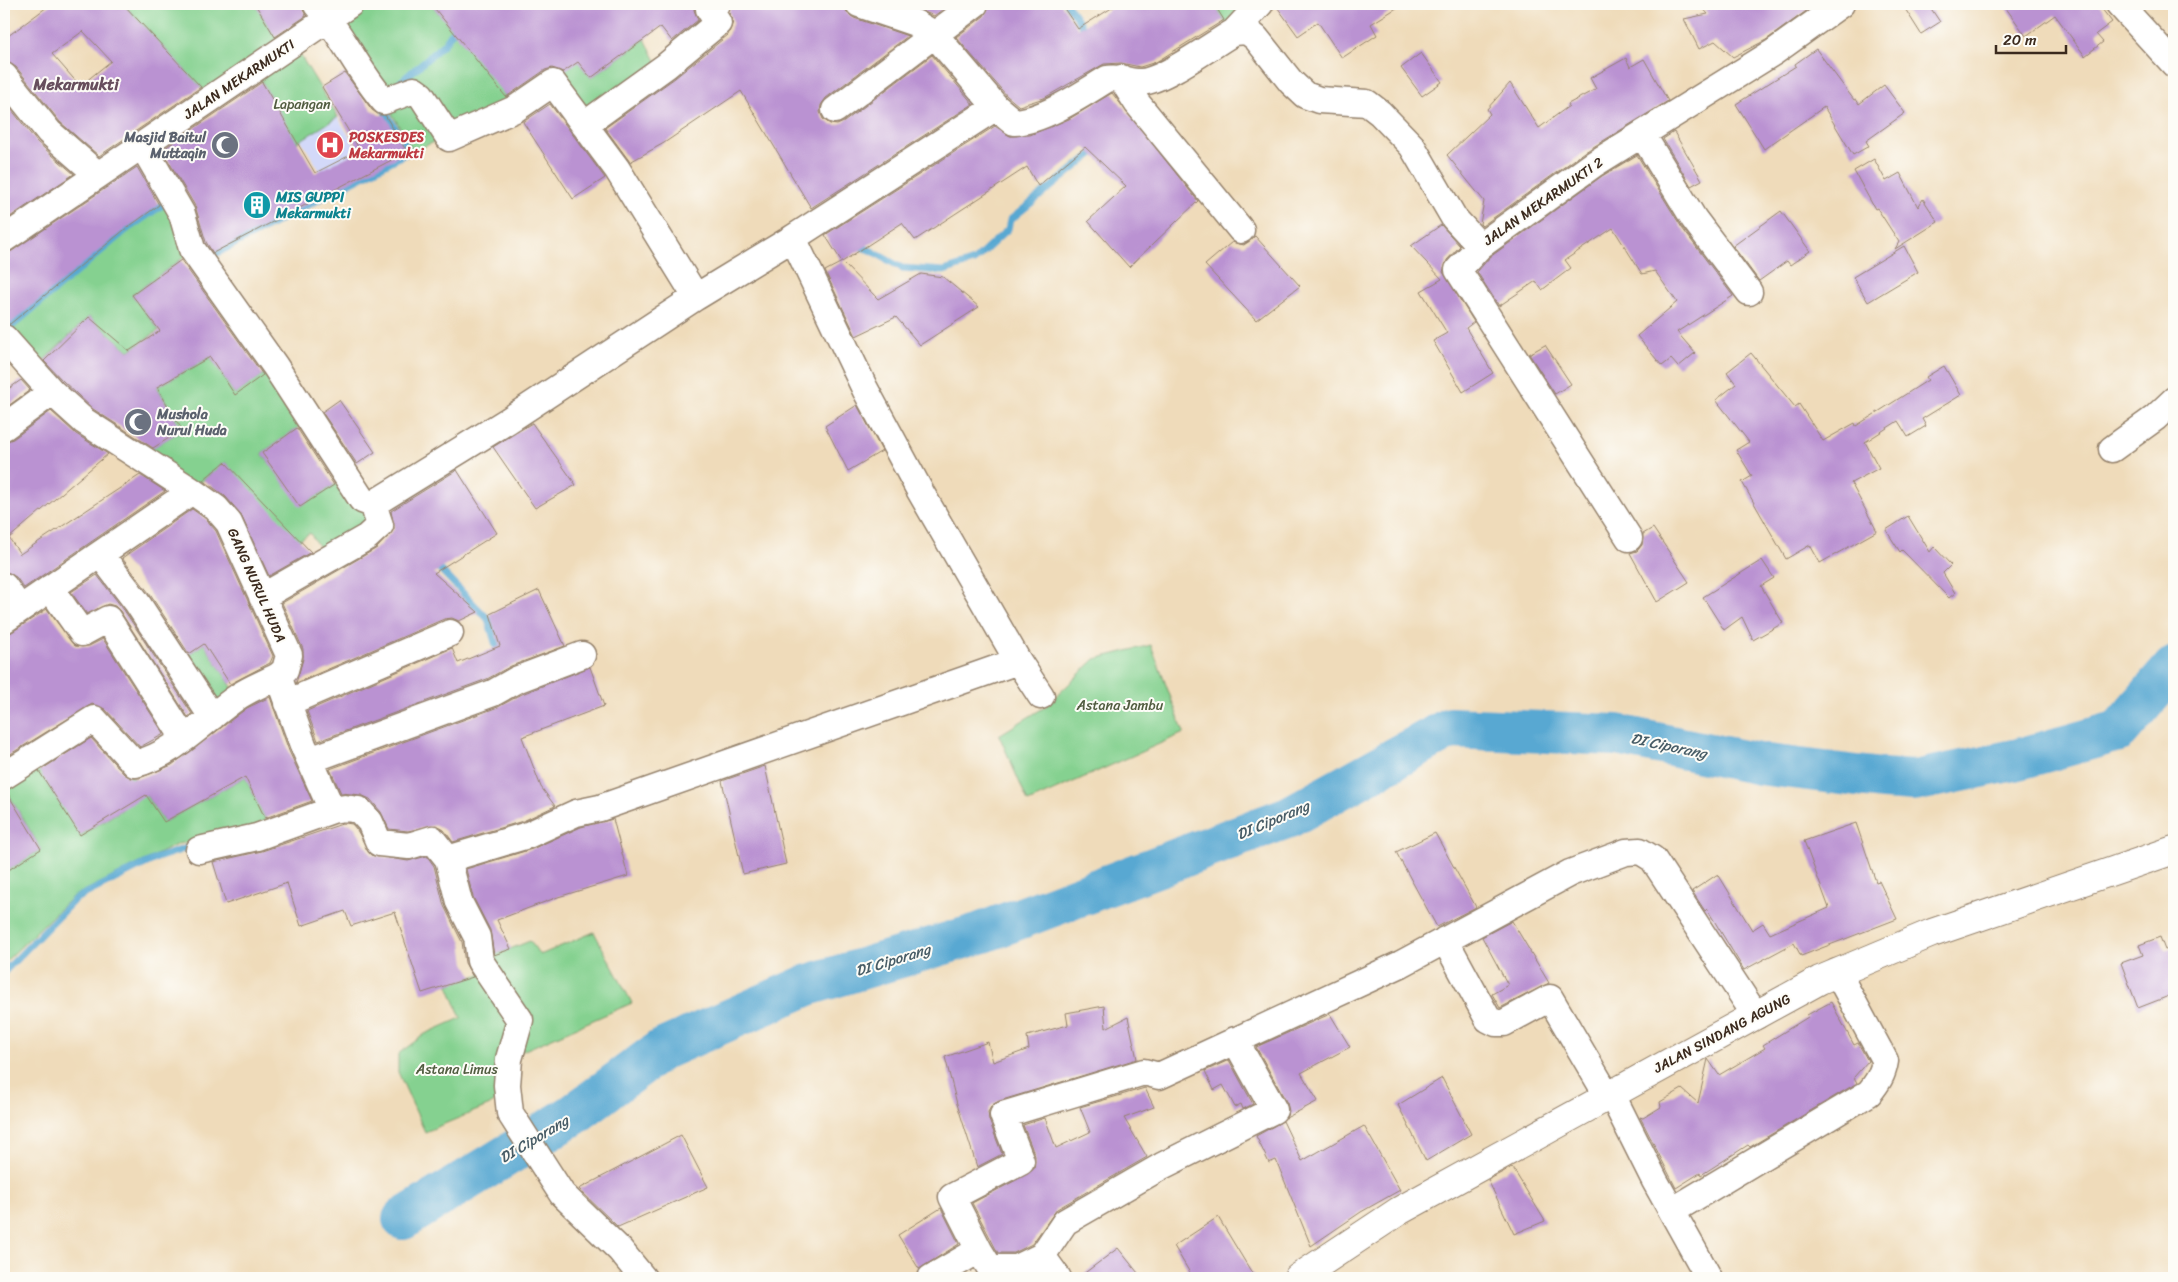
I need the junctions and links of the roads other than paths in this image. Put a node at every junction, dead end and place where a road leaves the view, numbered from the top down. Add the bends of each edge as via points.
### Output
1 (350, 4) edge
2 (716, 4) edge
3 (859, 4) edge
4 (1260, 4) edge
5 (1842, 4) edge
6 (2120, 4) edge
7 (959, 8) edge
8 (322, 11) edge
9 (1234, 32) junction
10 (934, 34) junction
11 (2174, 64) edge
12 (4, 76) edge
13 (1121, 78) junction
14 (996, 107) junction
15 (835, 110) dead end
16 (584, 124) junction
17 (1642, 134) junction
18 (142, 146) junction
19 (98, 175) junction
20 (1241, 230) dead end
21 (793, 238) junction
22 (4, 239) edge
23 (1480, 246) junction
24 (1749, 292) dead end
25 (696, 297) junction
26 (4, 338) edge
27 (52, 392) junction
28 (2174, 400) edge
29 (4, 426) edge
30 (2112, 448) dead end
31 (192, 491) junction
32 (373, 504) junction
33 (1629, 538) dead end
34 (100, 554) junction
35 (4, 586) edge
36 (50, 588) junction
37 (262, 597) junction
38 (12, 614) edge
39 (450, 633) dead end
40 (582, 655) dead end
41 (1018, 661) junction
42 (278, 676) junction
43 (1041, 696) dead end
44 (287, 702) junction
45 (212, 717) junction
46 (184, 738) junction
47 (310, 760) junction
48 (4, 776) edge
49 (332, 810) junction
50 (199, 850) dead end
51 (2174, 850) edge
52 (448, 859) junction
53 (1445, 940) junction
54 (1838, 972) junction
55 (1756, 1016) junction
56 (1235, 1040) junction
57 (1609, 1094) junction
58 (1672, 1211) junction
59 (979, 1250) junction
60 (1042, 1256) junction
61 (643, 1278) edge
62 (931, 1278) edge
63 (1058, 1278) edge
64 (1298, 1278) edge
65 (1709, 1278) edge

1 - 8 street, JALAN MEKARMUKTI
2 - 16 street via 710,8 718,23 666,66
3 - 10 street via 914,23
4 - 9 street
5 - 17 street, JALAN MEKARMUKTI 2 via 1774,52
6 - 11 street
7 - 10 street
8 - 16 street via 337,28 370,85 384,101 414,90 421,95 450,138 515,109 553,83
8 - 18 street, JALAN MEKARMUKTI
9 - 13 street via 1165,74 1143,82
9 - 23 street, JALAN MEKARMUKTI 2 via 1247,31 1256,38 1305,95 1319,100 1367,103 1380,114 1412,146 1454,218
10 - 14 street
10 - 15 street
12 - 19 street via 49,132
13 - 14 street via 1107,79 1026,121 1014,122
13 - 20 street via 1137,103
14 - 21 street
16 - 25 street via 617,169
17 - 23 street, JALAN MEKARMUKTI 2 via 1594,164
17 - 24 street via 1694,220
18 - 19 street, JALAN MEKARMUKTI
18 - 32 street via 182,214 192,249 275,366 362,500
19 - 22 street, JALAN MEKARMUKTI
21 - 25 street
21 - 41 street via 865,388
23 - 33 street via 1458,270
25 - 32 street via 509,420
26 - 27 street, GANG NURUL HUDA
27 - 29 street
27 - 31 street, GANG NURUL HUDA via 84,421
28 - 30 street via 2155,418
31 - 34 street
31 - 37 street, GANG NURUL HUDA via 216,508 229,523
32 - 37 street via 380,524 367,537
34 - 36 street
34 - 45 street
35 - 38 street
36 - 38 street
36 - 46 street via 82,633 108,619
37 - 42 street, GANG NURUL HUDA via 289,655 285,670
39 - 44 street
40 - 47 street via 516,680 493,693
41 - 43 street
41 - 52 street via 600,808 576,813 528,835
42 - 44 street
42 - 45 street via 240,695
44 - 47 street
45 - 46 street
46 - 48 street via 157,757 135,764 94,719
47 - 49 street
49 - 50 street via 257,838
49 - 52 street via 359,810 370,822 379,843 409,846 432,839
51 - 54 main road, JALAN SINDANG AGUNG via 1932,933
52 - 61 street via 459,902 477,937 480,961 520,1020 509,1059 506,1086 510,1114 562,1194 620,1250
53 - 55 street via 1570,873 1640,850 1653,859
53 - 56 street via 1401,964
53 - 57 street via 1488,1019 1496,1024 1504,1023 1550,998
54 - 55 main road, JALAN SINDANG AGUNG
54 - 58 street via 1885,1061 1883,1074 1877,1083 1869,1093
55 - 57 main road, JALAN SINDANG AGUNG
56 - 59 street via 1159,1076 1144,1072 1003,1115 1021,1162 952,1197
56 - 60 street via 1274,1110 1162,1166 1065,1222
57 - 58 street
57 - 64 main road, JALAN SINDANG AGUNG via 1398,1211
58 - 65 street
59 - 60 street via 990,1268 1017,1268
59 - 62 street
60 - 63 street

